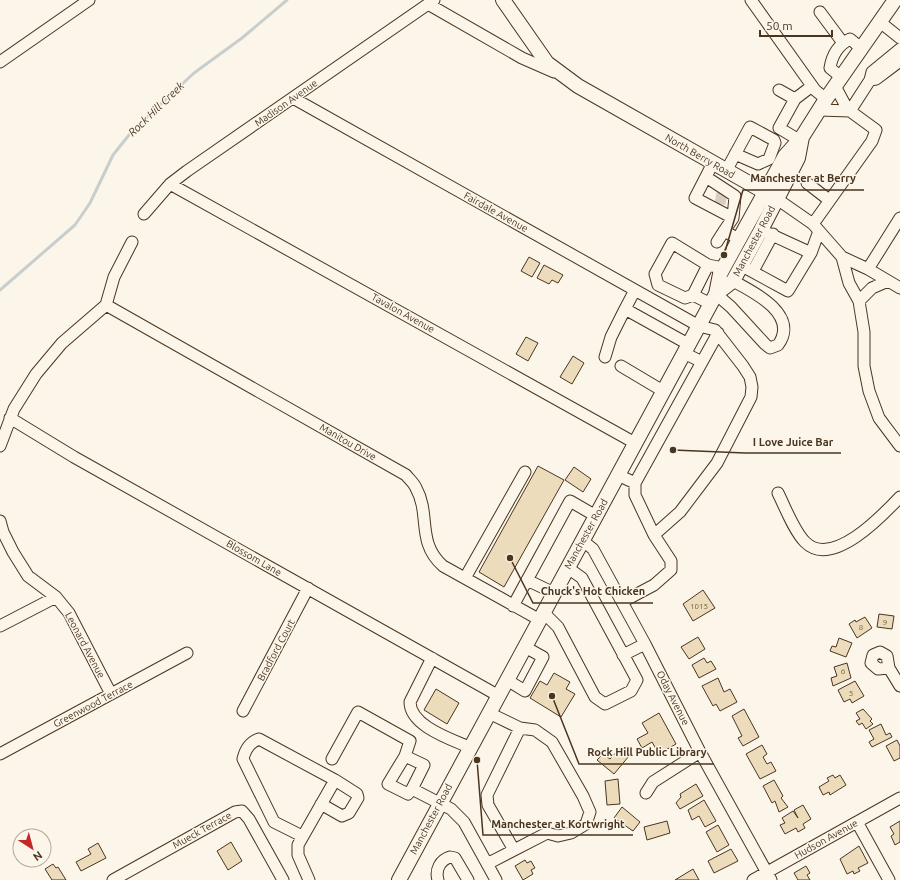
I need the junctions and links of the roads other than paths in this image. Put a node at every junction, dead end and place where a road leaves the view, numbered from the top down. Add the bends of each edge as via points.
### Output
1 (89, 0) edge
2 (503, 0) edge
3 (751, 0) edge
4 (895, 0) edge
5 (431, 2) edge
6 (820, 12) dead end
7 (880, 22) junction
8 (900, 38) edge
9 (843, 43) junction
10 (861, 48) junction
11 (900, 49) edge
12 (1, 60) edge
13 (900, 61) edge
14 (560, 74) junction
15 (870, 80) junction
16 (838, 82) junction
17 (812, 86) junction
18 (779, 90) dead end
19 (293, 98) junction
20 (795, 99) junction
21 (823, 104) junction
22 (849, 110) junction
23 (783, 131) junction
24 (801, 139) junction
25 (778, 150) junction
26 (735, 154) junction
27 (713, 163) junction
28 (726, 171) junction
29 (706, 178) junction
30 (170, 184) junction
31 (807, 184) dead end
32 (764, 192) junction
33 (777, 199) junction
34 (829, 200) junction
35 (144, 214) dead end
36 (733, 218) junction
37 (900, 218) edge
38 (816, 228) junction
39 (724, 231) junction
40 (767, 232) junction
41 (739, 239) junction
42 (132, 242) dead end
43 (717, 242) dead end
44 (811, 253) junction
45 (842, 257) junction
46 (708, 265) junction
47 (723, 268) junction
48 (747, 268) junction
49 (868, 269) junction
50 (733, 281) junction
51 (888, 281) junction
52 (900, 288) edge
53 (635, 290) junction
54 (689, 297) junction
55 (713, 299) junction
56 (859, 301) junction
57 (106, 305) junction
58 (625, 308) junction
59 (698, 326) junction
60 (718, 333) junction
61 (686, 349) junction
62 (605, 357) dead end
63 (702, 362) junction
64 (621, 366) dead end
65 (663, 391) junction
66 (10, 418) junction
67 (635, 443) junction
68 (0, 446) edge
69 (900, 446) edge
70 (525, 472) dead end
71 (618, 475) junction
72 (635, 483) junction
73 (778, 493) dead end
74 (900, 497) edge
75 (596, 516) junction
76 (0, 521) edge
77 (654, 535) junction
78 (583, 540) junction
79 (568, 568) junction
80 (465, 578) junction
81 (527, 580) junction
82 (308, 588) junction
83 (554, 593) junction
84 (56, 597) junction
85 (622, 602) junction
86 (513, 606) junction
87 (542, 616) junction
88 (0, 626) edge
89 (645, 644) junction
90 (525, 647) junction
91 (187, 653) dead end
92 (623, 655) junction
93 (432, 658) junction
94 (889, 668) dead end
95 (507, 680) junction
96 (900, 686) edge
97 (111, 694) junction
98 (499, 696) junction
99 (243, 711) dead end
100 (489, 713) junction
101 (520, 728) junction
102 (470, 748) junction
103 (700, 752) junction
104 (0, 754) edge
105 (405, 756) junction
106 (332, 759) dead end
107 (335, 780) junction
108 (412, 789) junction
109 (646, 793) dead end
110 (900, 798) edge
111 (440, 802) junction
112 (321, 804) junction
113 (857, 822) junction
114 (302, 836) junction
115 (514, 850) junction
116 (487, 864) junction
117 (769, 876) edge
118 (113, 880) edge
119 (283, 880) edge
120 (309, 880) edge
121 (399, 880) edge
122 (438, 880) edge
123 (468, 880) edge
124 (496, 880) edge
125 (753, 880) edge
126 (889, 880) edge

1 - 12 street
2 - 14 main road, North Berry Road via 547,63
3 - 17 street
4 - 7 main road, Manchester Road
5 - 14 street, North Berry Road via 522,58
5 - 19 street, Madison Avenue
6 - 9 street
7 - 8 street
7 - 10 main road, Manchester Road
9 - 10 street via 850,40
9 - 16 street via 831,60 830,68
10 - 16 main road, Manchester Road
11 - 15 street via 872,72
13 - 15 street
14 - 27 main road, North Berry Road
15 - 22 street
16 - 21 main road, Manchester Road
16 - 22 street
17 - 20 street
17 - 21 street
18 - 20 street
19 - 30 street, Madison Avenue
19 - 53 street, Fairdale Avenue
20 - 23 street via 779,128
21 - 22 street
21 - 24 main road, Manchester Road
22 - 34 street via 876,130 872,141
23 - 24 street
23 - 25 street
24 - 25 main road, Manchester Road
24 - 33 main road, Manchester Road via 798,158
25 - 26 street via 769,159 758,164
25 - 26 street via 774,140 750,127
25 - 32 main road, Manchester Road
26 - 28 street
27 - 28 main road, North Berry Road
27 - 29 street
28 - 32 main road, North Berry Road
29 - 36 street via 723,191 735,196
29 - 36 street via 695,198 719,208
30 - 35 street, Madison Avenue
30 - 67 street, Tavalon Avenue
31 - 34 street
32 - 33 main road, North Berry Road
32 - 41 main road, Manchester Road
33 - 38 street, North Berry Road
33 - 40 main road, Manchester Road
34 - 38 street
36 - 39 street
37 - 49 street
38 - 44 street
38 - 45 street, North Berry Road
39 - 41 street
39 - 43 street
40 - 44 street
40 - 48 main road, Manchester Road
41 - 47 main road, Manchester Road
42 - 57 street via 114,277
44 - 48 street via 788,291
45 - 49 street
45 - 56 street, North Berry Road via 850,284
46 - 47 street
46 - 54 street
46 - 54 street via 672,244 655,274 665,284
47 - 55 main road, Manchester Road
48 - 50 main road, Manchester Road
49 - 51 street
50 - 55 main road, Manchester Road
50 - 55 street via 762,296 774,308 784,324 783,336 778,345 770,348 731,307
51 - 52 street
51 - 56 street via 872,288
53 - 58 street
53 - 59 street, Fairdale Avenue
54 - 55 street
55 - 59 main road, Manchester Road
56 - 69 street, North Berry Road via 864,332 864,366 869,391 879,418
57 - 66 street via 57,349 36,374
57 - 80 street, Manitou Drive via 406,476 416,486 420,497 428,546 434,557 443,566
58 - 61 street
58 - 62 street via 611,337
59 - 60 street, Fairdale Avenue via 710,328
59 - 61 main road, Manchester Road
60 - 63 street
60 - 77 street via 750,377 751,397 717,463 680,512
61 - 63 street
61 - 65 main road, Manchester Road
63 - 72 street
64 - 65 street
65 - 67 main road, Manchester Road
66 - 68 street
66 - 82 street, Blossom Lane via 74,457
67 - 71 main road, Manchester Road
70 - 80 street
71 - 72 street
71 - 75 main road, Manchester Road
72 - 77 street via 635,495
73 - 74 street via 805,541 813,547 823,549 851,540 878,520
75 - 78 main road, Manchester Road
75 - 81 street via 570,501
76 - 84 street via 13,552 28,576
77 - 85 street via 671,561 671,570 654,585
78 - 79 main road, Manchester Road
78 - 85 street, Oday Avenue via 593,549
79 - 83 main road, Manchester Road
79 - 92 street via 582,578
80 - 86 street, Manitou Drive
81 - 83 street
81 - 86 street
82 - 93 street, Blossom Lane
82 - 99 street, Bradford Court
83 - 87 main road, Manchester Road
84 - 88 street
84 - 97 street, Leonard Avenue via 74,622
85 - 89 street, Oday Avenue
86 - 87 street, Manitou Drive
87 - 90 main road, Manchester Road
87 - 92 street, Manitou Drive via 558,626 595,697 605,704 631,691 637,680
89 - 92 street
89 - 103 street, Oday Avenue
90 - 95 main road, Manchester Road
90 - 95 street via 544,657 524,691
91 - 97 street, Greenwood Terrace
93 - 98 street, Blossom Lane
93 - 102 street via 410,702 410,710 421,724
94 - 96 street
95 - 98 main road, Manchester Road
97 - 104 street, Greenwood Terrace
98 - 100 main road, Manchester Road
100 - 101 street
100 - 102 main road, Manchester Road
101 - 115 street via 487,795 488,805
101 - 115 street via 535,730 552,742 584,796 590,812 586,824 571,833 558,836 546,833
102 - 111 main road, Manchester Road
103 - 109 street via 653,782
103 - 117 street, Oday Avenue
105 - 106 street via 410,741 358,712
105 - 108 street via 424,765
105 - 108 street via 388,784 408,794
107 - 112 street
107 - 112 street via 357,794 358,798 349,813 342,816
107 - 114 street via 259,739 245,752 243,759 274,822
108 - 111 street
110 - 113 street, Hudson Avenue
111 - 116 street via 464,822
111 - 121 main road, Manchester Road
112 - 114 street
113 - 117 street, Hudson Avenue
113 - 126 street
114 - 120 street via 298,845 298,855
115 - 116 street
116 - 124 street
117 - 125 street, Hudson Avenue
118 - 119 street, Mueck Terrace via 235,812 242,811
122 - 123 street via 437,870 441,863 450,857 459,863

